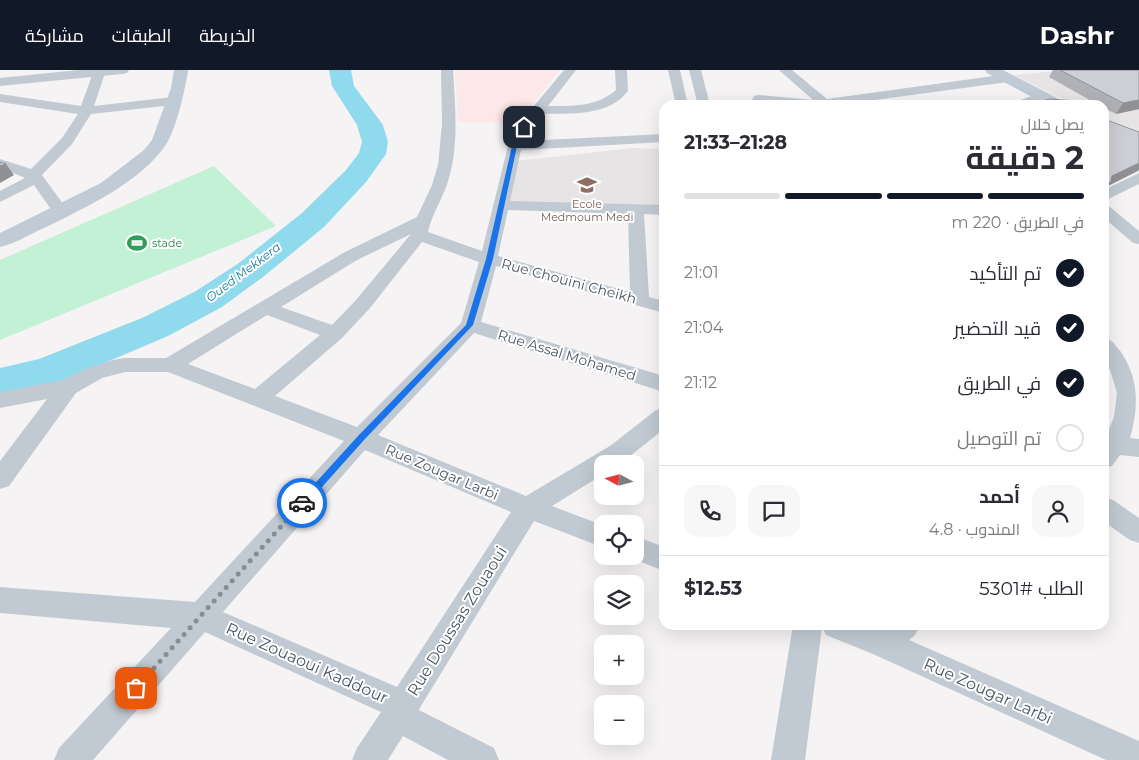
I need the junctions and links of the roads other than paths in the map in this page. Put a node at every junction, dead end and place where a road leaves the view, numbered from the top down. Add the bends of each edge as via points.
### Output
1 (122, 70) edge
2 (447, 70) edge
3 (570, 70) edge
4 (621, 70) edge
5 (674, 70) edge
6 (695, 70) edge
7 (784, 70) edge
8 (100, 71) edge
9 (1003, 73) edge
10 (0, 82) edge
11 (181, 84) edge
12 (1042, 96) junction
13 (0, 98) edge
14 (758, 99) dead end
15 (681, 100) edge
16 (703, 100) edge
17 (768, 100) edge
18 (821, 100) edge
19 (849, 100) edge
20 (1032, 100) edge
21 (1050, 100) edge
22 (539, 110) junction
23 (87, 111) junction
24 (659, 138) edge
25 (515, 146) junction
26 (0, 163) edge
27 (35, 177) junction
28 (1139, 178) edge
29 (1109, 193) edge
30 (0, 197) edge
31 (501, 205) junction
32 (636, 209) junction
33 (659, 210) edge
34 (62, 212) junction
35 (1109, 214) edge
36 (420, 228) junction
37 (1139, 239) edge
38 (0, 241) edge
39 (489, 259) junction
40 (640, 301) junction
41 (659, 306) edge
42 (266, 308) junction
43 (470, 325) junction
44 (335, 332) junction
45 (1109, 352) edge
46 (170, 365) junction
47 (659, 382) edge
48 (68, 387) junction
49 (259, 398) junction
50 (0, 400) edge
51 (659, 420) edge
52 (361, 438) junction
53 (1139, 448) edge
54 (1110, 452) edge
55 (0, 479) edge
56 (528, 508) junction
57 (1109, 511) edge
58 (1139, 532) edge
59 (594, 533) edge
60 (644, 551) edge
61 (659, 557) edge
62 (0, 600) edge
63 (200, 616) junction
64 (807, 630) edge
65 (868, 630) edge
66 (893, 634) edge
67 (401, 711) junction
68 (1139, 758) edge
69 (71, 760) edge
70 (369, 760) edge
71 (482, 760) edge
72 (788, 760) edge

1 - 8 street
2 - 36 street via 449,141 442,179
3 - 22 street
4 - 22 street via 622,91 608,102 583,109
5 - 15 street
6 - 16 street
7 - 18 street
8 - 10 street
8 - 23 street
9 - 12 main road
9 - 19 street
11 - 23 street
11 - 34 main road via 160,141 150,154 108,187
12 - 20 street
12 - 21 main road
13 - 23 street
14 - 17 street
22 - 25 street via 524,127
23 - 27 street via 68,141
24 - 25 street
25 - 31 street
26 - 27 street
27 - 30 street
27 - 34 street
28 - 29 street
31 - 32 street
31 - 39 street
32 - 33 street
32 - 40 street
34 - 38 main road
35 - 37 street
36 - 39 street, Rue Chouini Cheikh
36 - 42 street via 398,234 351,256
36 - 44 street via 374,292
39 - 40 street, Rue Chouini Cheikh
39 - 43 street
40 - 41 street, Rue Chouini Cheikh
42 - 44 street
42 - 46 street
43 - 47 street, Rue Assal Mohamed
43 - 52 street
44 - 49 street
45 - 54 street via 1122,371 1128,409
46 - 48 street via 113,367
46 - 49 street, Rue Zougar Larbi
48 - 50 street
48 - 55 street
49 - 52 street, Rue Zougar Larbi
51 - 56 street via 618,454
52 - 56 street, Rue Zougar Larbi
52 - 63 street
53 - 54 street
56 - 59 street, Rue Zougar Larbi
56 - 67 street, Rue Doussas Zouaoui
57 - 58 street
60 - 61 street
62 - 63 street, Rue Zouaoui Kaddour
63 - 67 street, Rue Zouaoui Kaddour
63 - 69 street
64 - 72 street
65 - 66 street, Rue Zougar Larbi
66 - 68 street, Rue Zougar Larbi
67 - 70 street, Rue Doussas Zouaoui
67 - 71 street, Rue Zouaoui Kaddour

